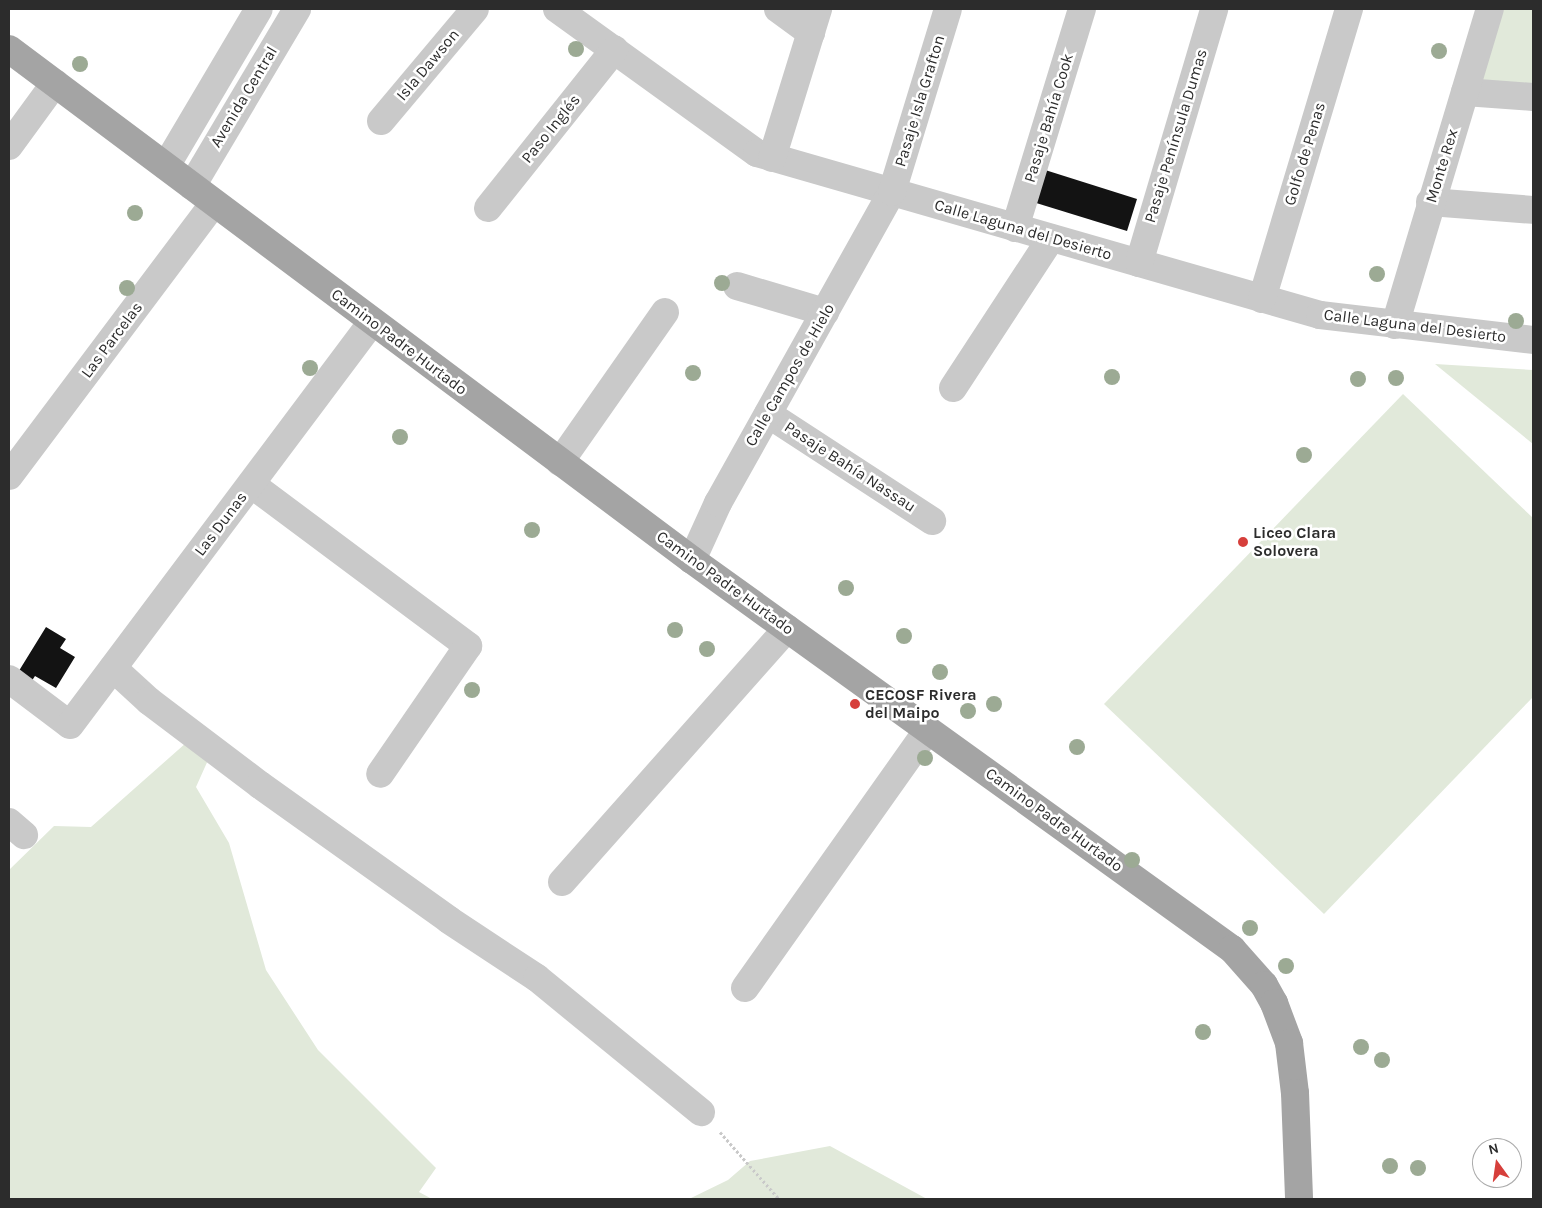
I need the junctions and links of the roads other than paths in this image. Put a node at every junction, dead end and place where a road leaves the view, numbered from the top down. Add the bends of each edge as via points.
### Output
1 (259, 9) edge
2 (297, 9) edge
3 (475, 9) edge
4 (557, 9) edge
5 (778, 9) edge
6 (948, 9) edge
7 (1082, 9) edge
8 (1214, 9) edge
9 (1349, 9) edge
10 (1490, 9) edge
11 (814, 21) edge
12 (9, 49) edge
13 (615, 49) junction
14 (55, 84) junction
15 (1465, 92) junction
16 (1533, 97) edge
17 (381, 121) dead end
18 (9, 146) edge
19 (772, 158) junction
20 (166, 166) junction
21 (192, 186) junction
22 (892, 192) junction
23 (1430, 202) junction
24 (214, 203) junction
25 (488, 208) dead end
26 (1533, 210) edge
27 (1015, 228) junction
28 (1051, 238) junction
29 (1138, 263) junction
30 (737, 286) dead end
31 (1262, 299) junction
32 (665, 312) dead end
33 (825, 312) junction
34 (372, 322) junction
35 (1395, 325) junction
36 (1533, 340) edge
37 (953, 388) dead end
38 (768, 414) junction
39 (560, 462) junction
40 (9, 476) edge
41 (251, 484) junction
42 (932, 521) dead end
43 (692, 560) junction
44 (787, 629) junction
45 (113, 668) junction
46 (9, 680) edge
47 (928, 730) junction
48 (380, 774) dead end
49 (562, 882) dead end
50 (745, 988) dead end
51 (702, 1112) road end
52 (1299, 1199) edge

1 - 20 street, Avenida Central
2 - 21 street, Avenida Central
3 - 17 street, Isla Dawson
4 - 13 street, Calle Laguna del Desierto
5 - 11 street
6 - 22 street, Pasaje Isla Grafton
7 - 27 street, Pasaje Bahía Cook
8 - 29 street, Pasaje Península Dumas
9 - 31 street, Golfo de Penas
10 - 15 street, Monte Rex
11 - 19 street
12 - 14 main road, Camino Padre Hurtado
13 - 19 street, Calle Laguna del Desierto via 757,153
13 - 25 street, Paso Inglés
14 - 18 street
14 - 20 main road, Camino Padre Hurtado
15 - 16 street
15 - 23 street, Monte Rex
19 - 22 street, Calle Laguna del Desierto
20 - 21 main road, Camino Padre Hurtado
21 - 24 main road, Camino Padre Hurtado
22 - 27 street, Calle Laguna del Desierto
22 - 33 street, Calle Campos de Hielo
23 - 26 street
23 - 35 street, Monte Rex
24 - 34 main road, Camino Padre Hurtado
24 - 40 street, Las Parcelas
27 - 28 street, Calle Laguna del Desierto
28 - 29 street, Calle Laguna del Desierto
28 - 37 street
29 - 31 street, Calle Laguna del Desierto
30 - 33 street
31 - 35 street, Calle Laguna del Desierto via 1320,316
32 - 39 street
33 - 38 street, Calle Campos de Hielo
34 - 39 main road, Camino Padre Hurtado
34 - 41 street, Las Dunas
35 - 36 street, Calle Laguna del Desierto
38 - 42 street, Pasaje Bahía Nassau
38 - 43 street, Calle Campos de Hielo via 718,502
39 - 43 main road, Camino Padre Hurtado
41 - 45 street, Las Dunas
41 - 48 street via 468,646
43 - 44 main road, Camino Padre Hurtado
44 - 47 main road, Camino Padre Hurtado
44 - 49 street
45 - 46 street, Las Dunas via 70,725
45 - 51 street via 260,785 449,920 537,978
47 - 50 street
47 - 52 main road, Camino Padre Hurtado via 1208,930 1249,966 1274,1003 1289,1044 1295,1093

